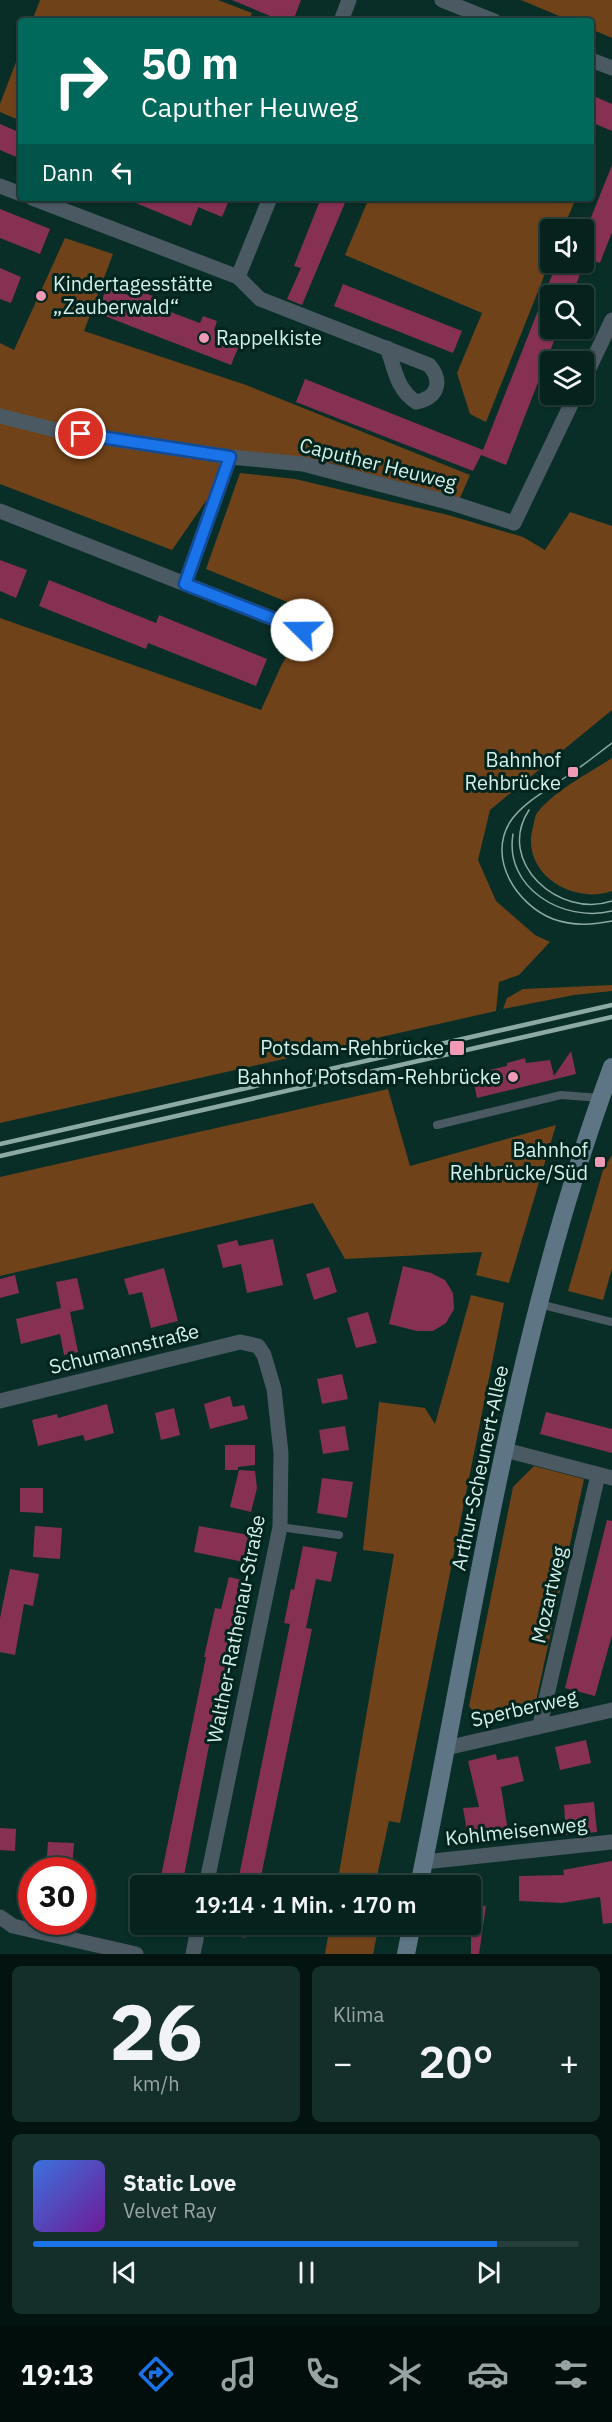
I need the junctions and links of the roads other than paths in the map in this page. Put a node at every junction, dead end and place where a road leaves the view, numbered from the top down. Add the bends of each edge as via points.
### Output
1 (349, 0) edge
2 (442, 0) edge
3 (342, 18) edge
4 (487, 18) edge
5 (594, 61) edge
6 (612, 68) edge
7 (0, 186) edge
8 (18, 193) edge
9 (40, 201) edge
10 (269, 201) edge
11 (238, 277) junction
12 (612, 320) edge
13 (387, 348) dead end
14 (594, 357) edge
15 (571, 405) edge
16 (0, 416) edge
17 (230, 457) junction
18 (0, 511) edge
19 (185, 584) junction
20 (302, 630) dead end
21 (612, 1067) edge
22 (606, 1099) edge
23 (436, 1125) dead end
24 (538, 1304) junction
25 (612, 1322) edge
26 (258, 1346) joint
27 (0, 1401) edge
28 (505, 1450) junction
29 (605, 1476) edge
30 (280, 1527) junction
31 (339, 1534) dead end
32 (612, 1710) edge
33 (540, 1725) junction
34 (446, 1748) junction
35 (612, 1842) edge
36 (424, 1862) junction
37 (208, 1875) edge
38 (421, 1875) edge
39 (0, 1917) edge
40 (197, 1935) edge
41 (410, 1935) edge
42 (136, 1954) edge
43 (193, 1954) edge
44 (406, 1954) edge

1 - 3 street
2 - 4 street
5 - 6 street
7 - 8 street
9 - 11 street
10 - 11 street
11 - 13 street via 260,299
12 - 14 street
15 - 17 street, Caputher Heuweg via 514,523 339,472 303,464
16 - 17 street, Caputher Heuweg via 60,431
17 - 19 street
18 - 19 street
19 - 20 street
21 - 22 main road, Arthur-Scheunert-Allee
22 - 23 lane via 561,1095
22 - 24 main road, Arthur-Scheunert-Allee
24 - 25 lane
24 - 28 main road, Arthur-Scheunert-Allee
26 - 27 street, Schumannstraße via 240,1342
26 - 30 street, Walther-Rathenau-Straße via 274,1389 281,1453
28 - 29 street
28 - 34 main road, Arthur-Scheunert-Allee
29 - 33 street, Mozartweg
30 - 31 lane
30 - 37 street, Walther-Rathenau-Straße
32 - 33 street, Sperberweg
33 - 34 street, Sperberweg
34 - 36 main road, Arthur-Scheunert-Allee
35 - 36 street, Kohlmeisenweg
36 - 38 main road, Arthur-Scheunert-Allee
39 - 42 street via 13,1926
40 - 43 street
41 - 44 main road

